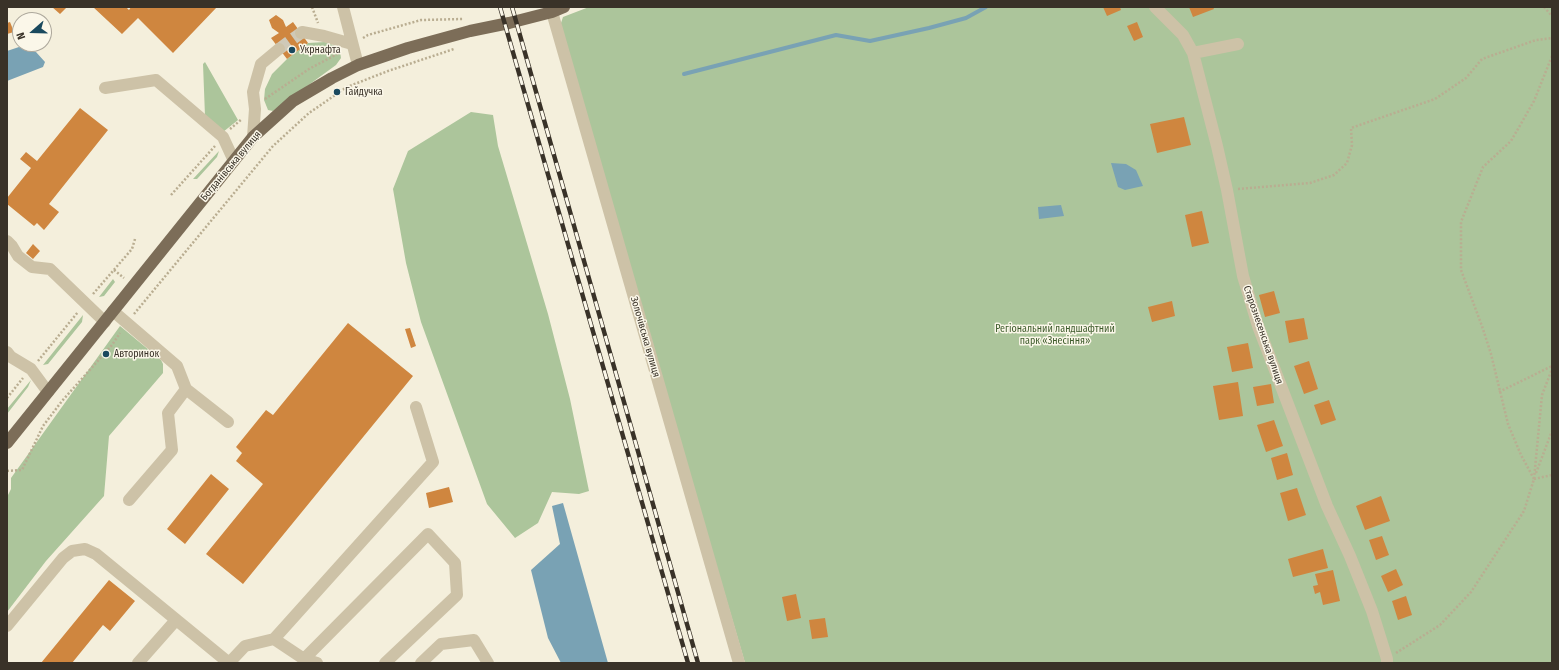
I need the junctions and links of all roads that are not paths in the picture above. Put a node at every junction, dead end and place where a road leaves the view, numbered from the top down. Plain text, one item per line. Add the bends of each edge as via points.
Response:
1 (343, 7) edge
2 (564, 7) edge
3 (1155, 7) edge
4 (552, 12) junction
5 (301, 33) tunnel mouth
6 (352, 44) junction
7 (1238, 44) dead end
8 (279, 49) tunnel mouth
9 (1193, 53) junction
10 (358, 65) junction
11 (106, 88) dead end
12 (253, 137) junction
13 (234, 161) junction
14 (7, 241) edge
15 (113, 311) junction
16 (105, 322) junction
17 (7, 352) edge
18 (186, 389) junction
19 (48, 392) junction
20 (416, 408) dead end
21 (228, 422) dead end
22 (7, 443) edge
23 (129, 500) dead end
24 (176, 620) junction
25 (7, 626) edge
26 (274, 639) junction
27 (304, 659) junction
28 (1387, 661) edge
29 (138, 663) edge
30 (229, 663) edge
31 (317, 663) edge
32 (385, 663) edge
33 (421, 663) edge
34 (488, 663) edge
35 (739, 663) edge

1 - 6 street
2 - 4 main road, Богданівська вулиця
3 - 9 street, Старознесенська вулиця via 1183,35
4 - 10 main road, Богданівська вулиця via 408,48
4 - 35 street, Золочівська вулиця
5 - 6 street
6 - 10 street
7 - 9 street
8 - 12 street via 261,64 253,92
9 - 28 street, Старознесенська вулиця via 1227,190 1243,276 1258,326 1325,499 1372,611
10 - 12 main road, Богданівська вулиця via 293,101
11 - 13 street via 156,80 223,137
12 - 13 main road, Богданівська вулиця
13 - 15 main road, Богданівська вулиця
14 - 16 street via 18,256 32,267 50,269
15 - 16 main road, Богданівська вулиця
15 - 18 street via 177,366
16 - 19 main road, Богданівська вулиця
17 - 19 street via 31,368
18 - 21 street
18 - 23 street via 168,413 172,450
19 - 22 main road, Богданівська вулиця
20 - 26 street via 433,462
24 - 25 street via 96,554 78,549 63,558
24 - 29 street
24 - 30 street
26 - 27 street
26 - 30 street via 245,646
27 - 31 street
27 - 32 street via 428,534 455,563 457,595
33 - 34 street via 441,644 474,640

